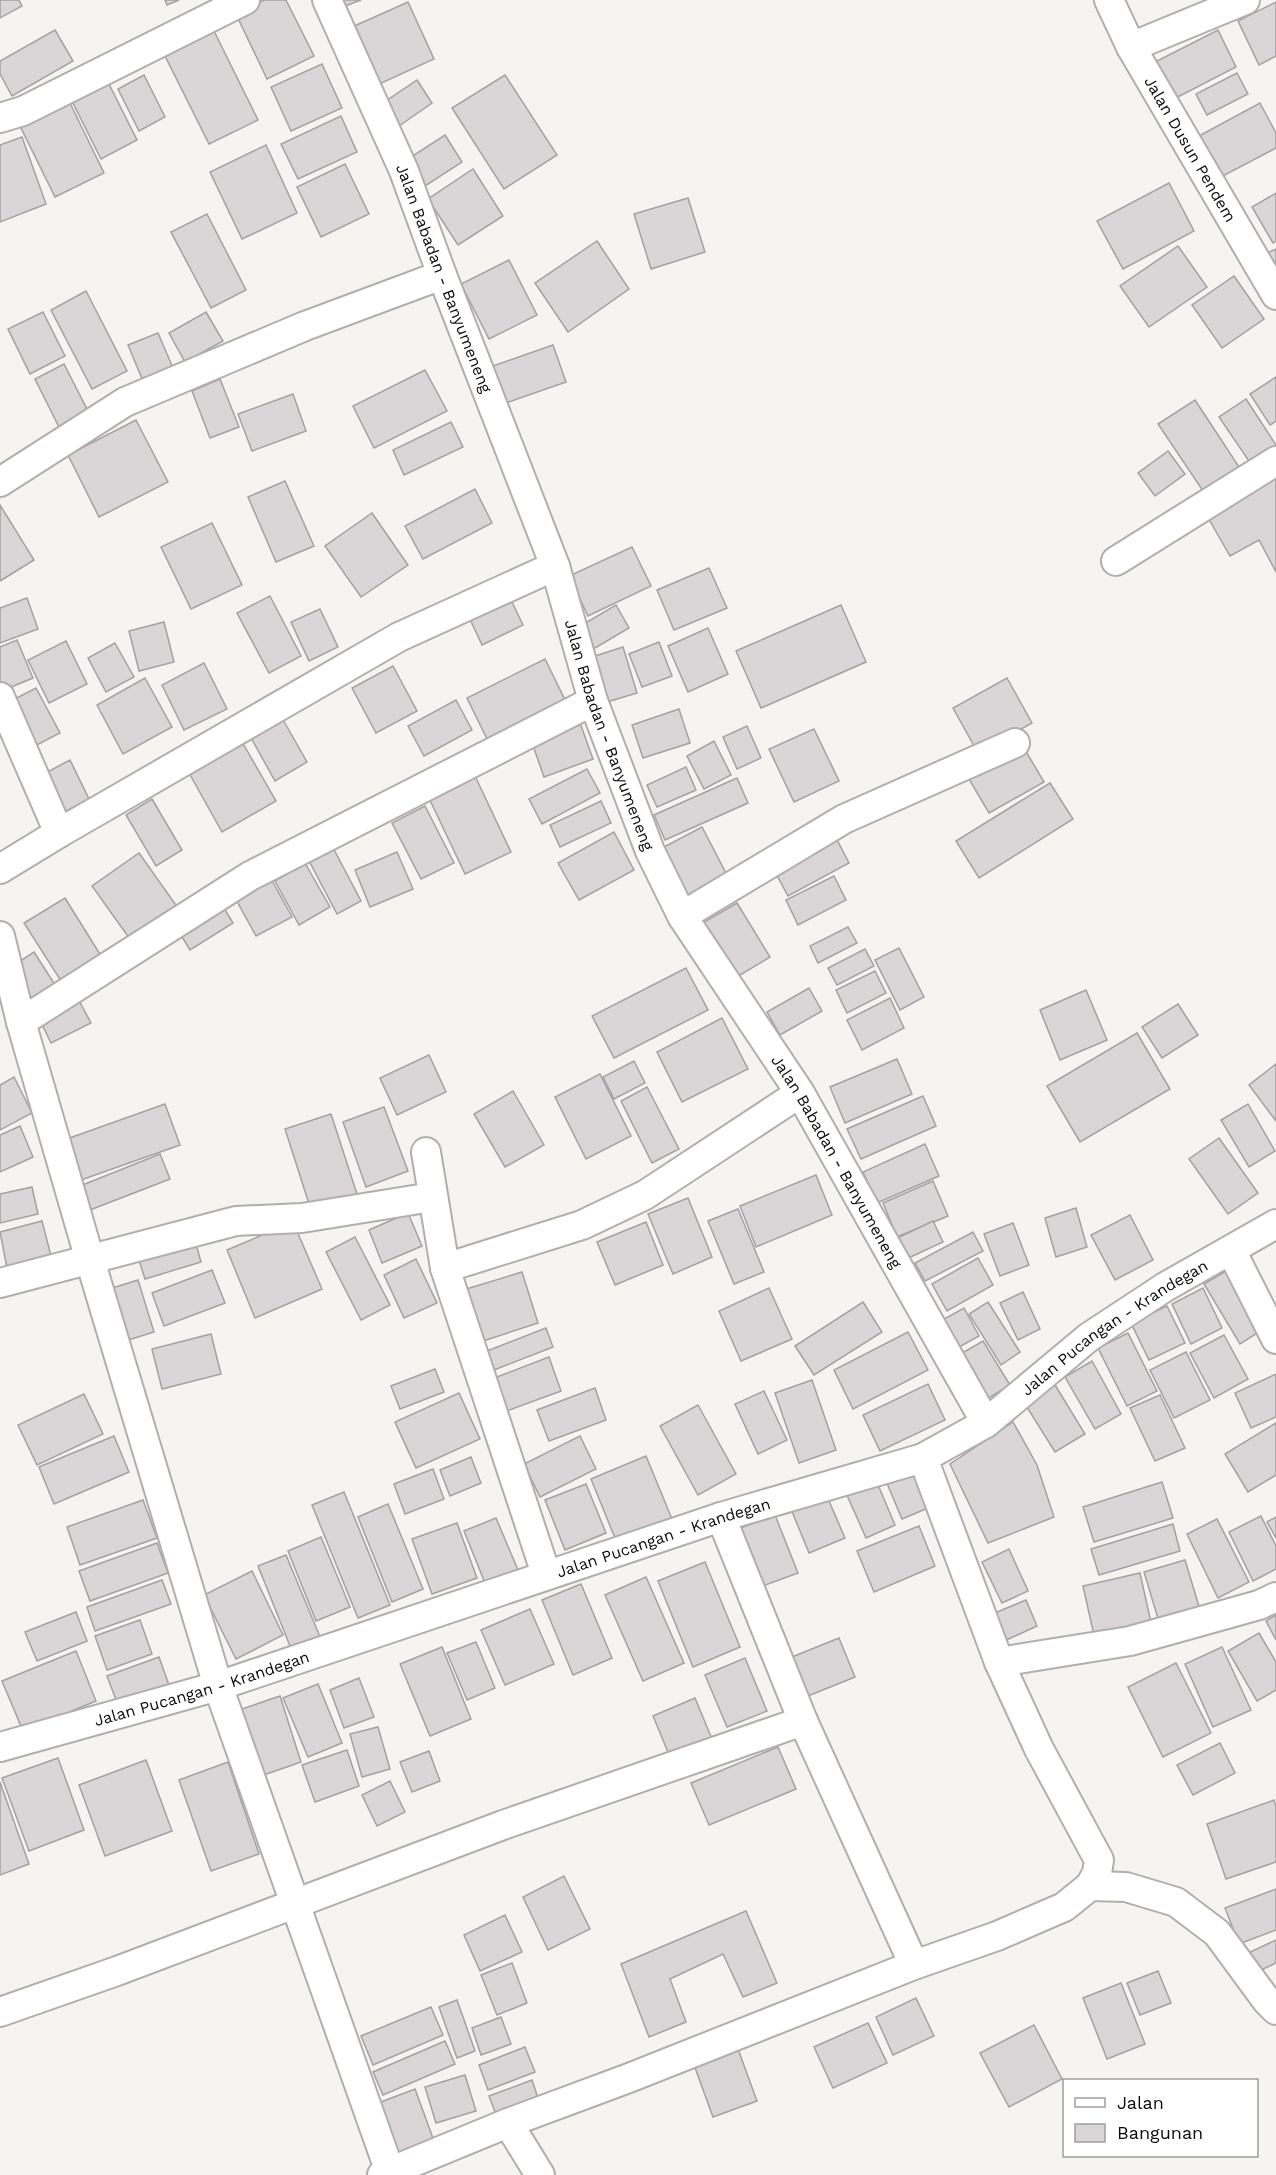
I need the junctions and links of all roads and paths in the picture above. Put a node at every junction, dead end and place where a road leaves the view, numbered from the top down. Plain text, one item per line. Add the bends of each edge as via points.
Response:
1 (245, 0) edge
2 (327, 0) edge
3 (1108, 0) edge
4 (1245, 0) edge
5 (1131, 47) junction
6 (0, 118) edge
7 (442, 275) junction
8 (1276, 295) edge
9 (1276, 461) edge
10 (0, 482) edge
11 (1116, 561) dead end
12 (555, 566) junction
13 (0, 697) edge
14 (593, 701) junction
15 (1015, 743) dead end
16 (59, 833) junction
17 (0, 869) edge
18 (682, 916) junction
19 (0, 936) edge
20 (21, 1022) junction
21 (800, 1093) junction
22 (426, 1152) dead end
23 (432, 1197) junction
24 (1276, 1224) edge
25 (1231, 1250) junction
26 (90, 1260) junction
27 (445, 1268) junction
28 (0, 1283) edge
29 (1276, 1339) edge
30 (986, 1423) junction
31 (923, 1458) junction
32 (721, 1517) junction
33 (546, 1574) junction
34 (1276, 1597) edge
35 (999, 1662) junction
36 (218, 1686) junction
37 (803, 1721) junction
38 (0, 1747) edge
39 (1090, 1886) junction
40 (296, 1903) junction
41 (914, 1965) junction
42 (1276, 2010) edge
43 (0, 2012) edge
44 (508, 2123) junction
45 (386, 2173) edge
46 (540, 2175) edge

1 - 6 street via 22,111
2 - 7 street, Jalan Babadan - Banyumeneng via 404,171
3 - 5 street, Jalan Dusun Pendem
4 - 5 street
5 - 8 street, Jalan Dusun Pendem
7 - 10 street via 305,326 125,402
7 - 12 street, Jalan Babadan - Banyumeneng
9 - 11 street
12 - 14 street, Jalan Babadan - Banyumeneng
12 - 16 street via 399,637
13 - 16 street
14 - 18 street, Jalan Babadan - Banyumeneng via 650,851
14 - 20 street via 250,876
15 - 18 street via 844,819
16 - 17 street
18 - 21 street, Jalan Babadan - Banyumeneng
19 - 20 street
20 - 26 street
21 - 27 street via 645,1195 582,1226
21 - 30 street, Jalan Babadan - Banyumeneng
22 - 23 street
23 - 26 street via 302,1218 236,1221
23 - 27 street
24 - 25 street, Jalan Pucangan - Krandegan
25 - 29 street
25 - 30 street, Jalan Pucangan - Krandegan via 1089,1337
26 - 28 street
26 - 36 street
27 - 33 street
30 - 31 street, Jalan Pucangan - Krandegan
31 - 32 street, Jalan Pucangan - Krandegan
31 - 35 street
32 - 33 street, Jalan Pucangan - Krandegan
32 - 37 street
33 - 36 street, Jalan Pucangan - Krandegan
34 - 35 street via 1130,1641
35 - 39 street via 1039,1749 1098,1860
36 - 38 street, Jalan Pucangan - Krandegan
36 - 40 street
37 - 40 street via 503,1825
37 - 41 street
39 - 41 street via 1064,1907
39 - 42 street via 1126,1887 1176,1902 1217,1933
40 - 43 street
40 - 45 street
41 - 44 street
44 - 45 street
44 - 46 street

